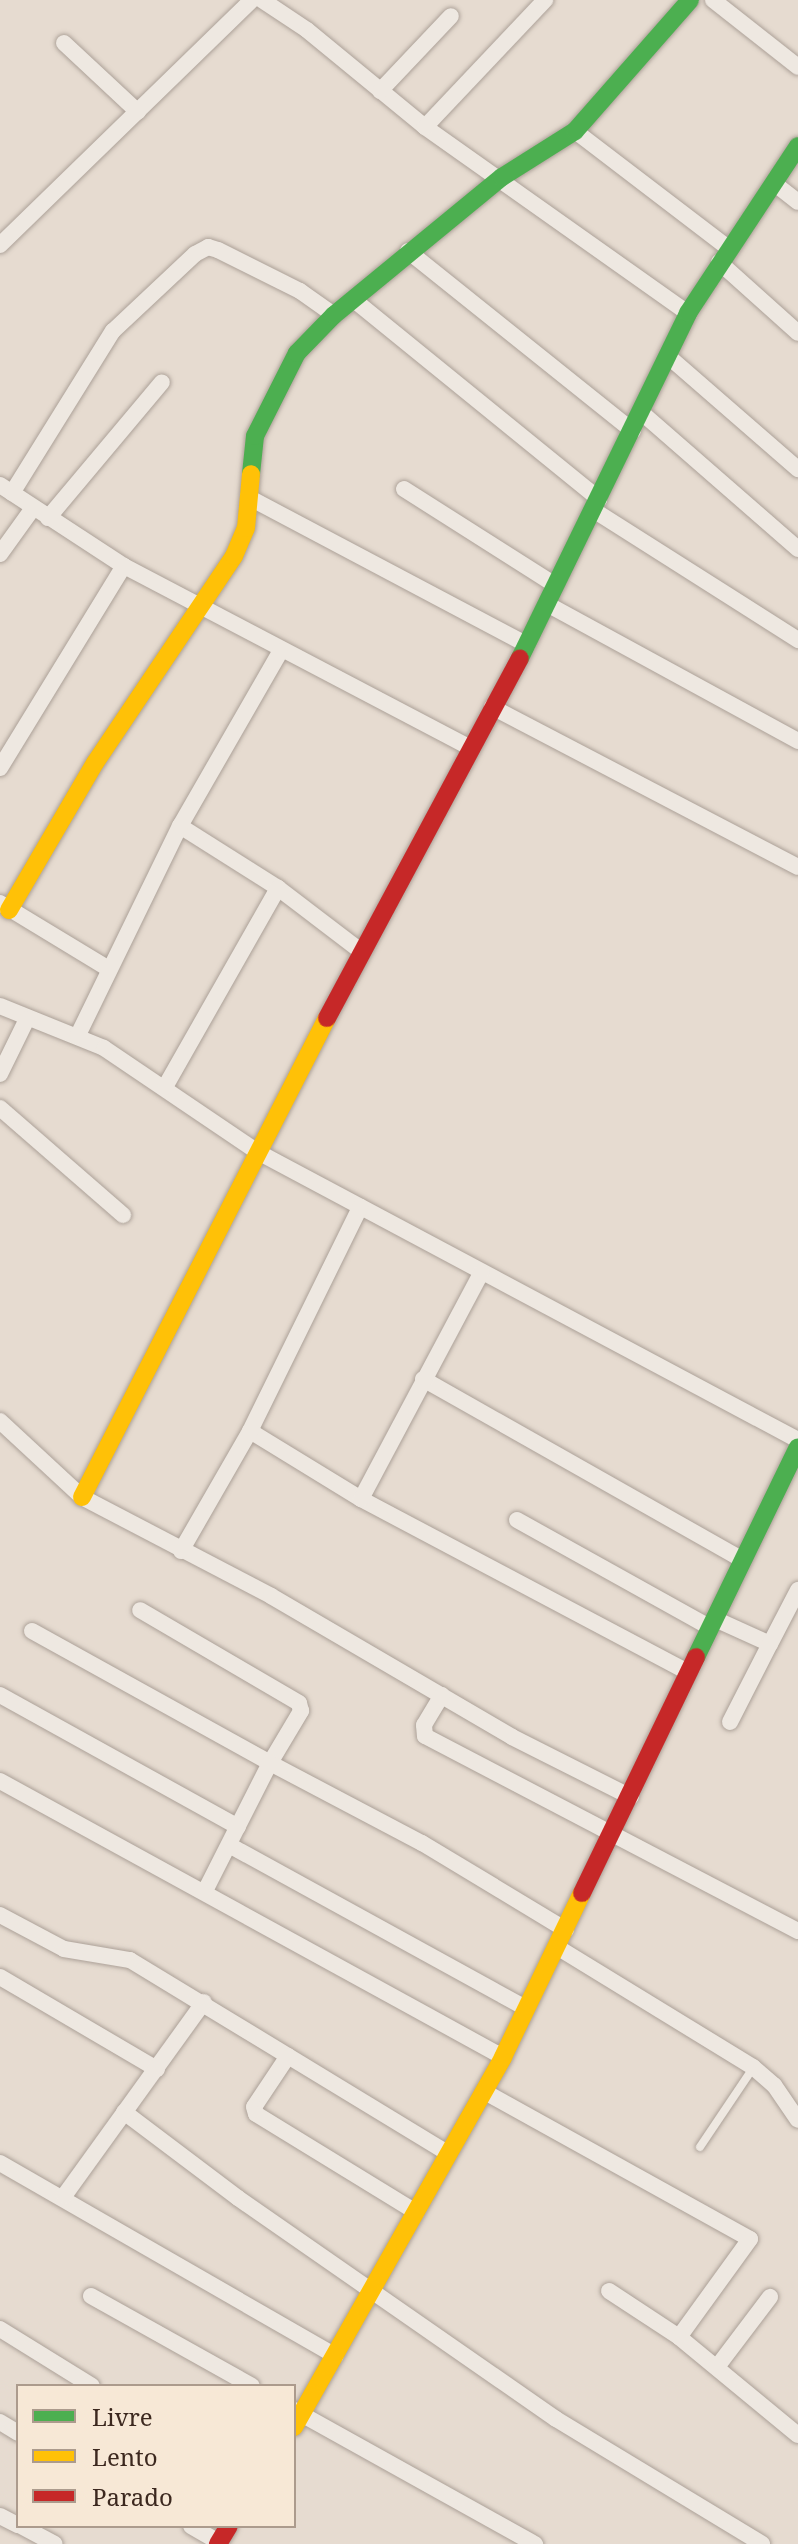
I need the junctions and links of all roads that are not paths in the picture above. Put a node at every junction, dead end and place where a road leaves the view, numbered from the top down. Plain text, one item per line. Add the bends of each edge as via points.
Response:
1 (252, 0) edge
2 (262, 0) edge
3 (545, 0) edge
4 (690, 0) edge
5 (713, 0) edge
6 (451, 16) dead end
7 (64, 43) dead end
8 (798, 67) edge
9 (380, 91) junction
10 (138, 112) junction
11 (425, 127) junction
12 (575, 131) junction
13 (798, 146) edge
14 (502, 177) junction
15 (775, 184) junction
16 (798, 202) edge
17 (0, 245) edge
18 (408, 251) junction
19 (724, 255) junction
20 (354, 300) junction
21 (688, 313) junction
22 (334, 315) junction
23 (798, 333) edge
24 (669, 357) junction
25 (162, 382) dead end
26 (642, 413) junction
27 (633, 431) junction
28 (798, 469) edge
29 (6, 489) edge
30 (404, 489) dead end
31 (248, 497) junction
32 (597, 505) junction
33 (40, 513) junction
34 (798, 549) edge
35 (0, 554) edge
36 (124, 566) junction
37 (555, 585) junction
38 (547, 604) junction
39 (198, 606) junction
40 (798, 640) edge
41 (527, 645) junction
42 (280, 652) junction
43 (492, 707) junction
44 (798, 741) edge
45 (469, 747) junction
46 (0, 768) edge
47 (180, 826) junction
48 (798, 867) edge
49 (278, 888) junction
50 (4, 906) edge
51 (362, 952) junction
52 (109, 969) junction
53 (0, 1006) edge
54 (27, 1019) junction
55 (78, 1035) junction
56 (0, 1074) edge
57 (165, 1087) junction
58 (0, 1108) edge
59 (256, 1151) junction
60 (360, 1207) junction
61 (123, 1215) dead end
62 (481, 1273) junction
63 (423, 1379) junction
64 (0, 1421) edge
65 (250, 1431) junction
66 (798, 1440) edge
67 (798, 1447) edge
68 (82, 1497) junction
69 (361, 1499) junction
70 (517, 1520) dead end
71 (181, 1551) junction
72 (743, 1560) junction
73 (798, 1590) edge
74 (140, 1610) dead end
75 (713, 1623) junction
76 (32, 1631) dead end
77 (770, 1644) junction
78 (689, 1673) junction
79 (0, 1695) edge
80 (442, 1695) junction
81 (730, 1722) dead end
82 (270, 1763) junction
83 (0, 1781) edge
84 (631, 1797) junction
85 (238, 1827) junction
86 (616, 1832) junction
87 (229, 1845) junction
88 (205, 1891) junction
89 (0, 1915) edge
90 (798, 1931) edge
91 (561, 1939) junction
92 (0, 1977) edge
93 (204, 2002) junction
94 (526, 2008) junction
95 (288, 2056) junction
96 (503, 2057) junction
97 (753, 2067) junction
98 (157, 2069) junction
99 (485, 2092) junction
100 (124, 2112) junction
101 (798, 2120) edge
102 (700, 2147) dead end
103 (449, 2154) junction
104 (0, 2163) edge
105 (64, 2196) junction
106 (416, 2212) junction
107 (371, 2290) junction
108 (609, 2291) dead end
109 (91, 2296) dead end
110 (770, 2297) dead end
111 (0, 2329) edge
112 (679, 2337) junction
113 (335, 2356) junction
114 (717, 2367) junction
115 (89, 2384) edge
116 (248, 2384) edge
117 (297, 2417) edge
118 (798, 2435) edge
119 (25, 2528) edge
120 (197, 2528) edge
121 (222, 2537) edge
122 (55, 2544) edge
123 (535, 2544) edge
124 (762, 2544) edge

1 - 10 street
2 - 9 street
3 - 11 street
4 - 12 street
5 - 8 street
6 - 9 street
7 - 10 street
9 - 11 street
10 - 17 street
11 - 14 street
12 - 14 street
12 - 19 street
13 - 15 street
14 - 18 street
14 - 21 street
15 - 16 street
15 - 19 street
18 - 20 street
18 - 27 street
19 - 21 street
19 - 23 street
20 - 22 street
20 - 32 street
21 - 24 street
22 - 29 street via 300,291 208,247 113,331
22 - 31 street via 297,353 270,397 255,436
24 - 26 street
24 - 28 street
25 - 33 street
26 - 27 street
26 - 34 street
27 - 32 street
29 - 33 street
30 - 37 street
31 - 39 street via 246,528 234,556
31 - 41 street
32 - 37 street
32 - 40 street
33 - 35 street
33 - 36 street
36 - 39 street
36 - 46 street
37 - 38 street
38 - 41 street
38 - 44 street
39 - 42 street
39 - 50 street
41 - 43 street
42 - 45 street
42 - 47 street
43 - 45 street
43 - 48 street
45 - 51 street
47 - 49 street
47 - 52 street
49 - 51 street
49 - 57 street
50 - 52 street
51 - 59 street
52 - 55 street
53 - 54 street
54 - 55 street
54 - 56 street
55 - 57 street
57 - 59 street
58 - 61 street
59 - 60 street
59 - 68 street
60 - 62 street
60 - 65 street
62 - 63 street
62 - 66 street
63 - 69 street
63 - 72 street
64 - 68 street
65 - 69 street
65 - 71 street
67 - 72 street
68 - 71 street
69 - 78 street
70 - 75 street
71 - 80 street
72 - 75 street
73 - 77 street
74 - 82 street via 299,1703 301,1711
75 - 77 street
75 - 78 street
76 - 82 street
77 - 81 street
78 - 84 street
79 - 85 street
80 - 84 street
80 - 86 street via 424,1725 425,1736
82 - 85 street
82 - 91 street via 422,1843
83 - 88 street
84 - 86 street
85 - 87 street
86 - 90 street
86 - 91 street
87 - 88 street
87 - 94 street
88 - 96 street
89 - 93 street via 64,1949 130,1960
91 - 94 street
91 - 97 street
92 - 98 street
93 - 95 street
93 - 98 street
94 - 96 street
95 - 103 street
95 - 106 street via 254,2107 256,2114
96 - 99 street
97 - 101 street via 774,2085
97 - 102 lane
98 - 100 street
99 - 103 street
99 - 112 street via 750,2239
100 - 105 street
100 - 107 street
103 - 106 street
104 - 105 street
105 - 113 street
106 - 107 street
107 - 113 street
107 - 124 street via 556,2419
108 - 112 street
109 - 116 street
110 - 114 street
111 - 115 street
112 - 114 street
113 - 117 street
114 - 118 street
117 - 123 street
119 - 122 street
120 - 121 street

